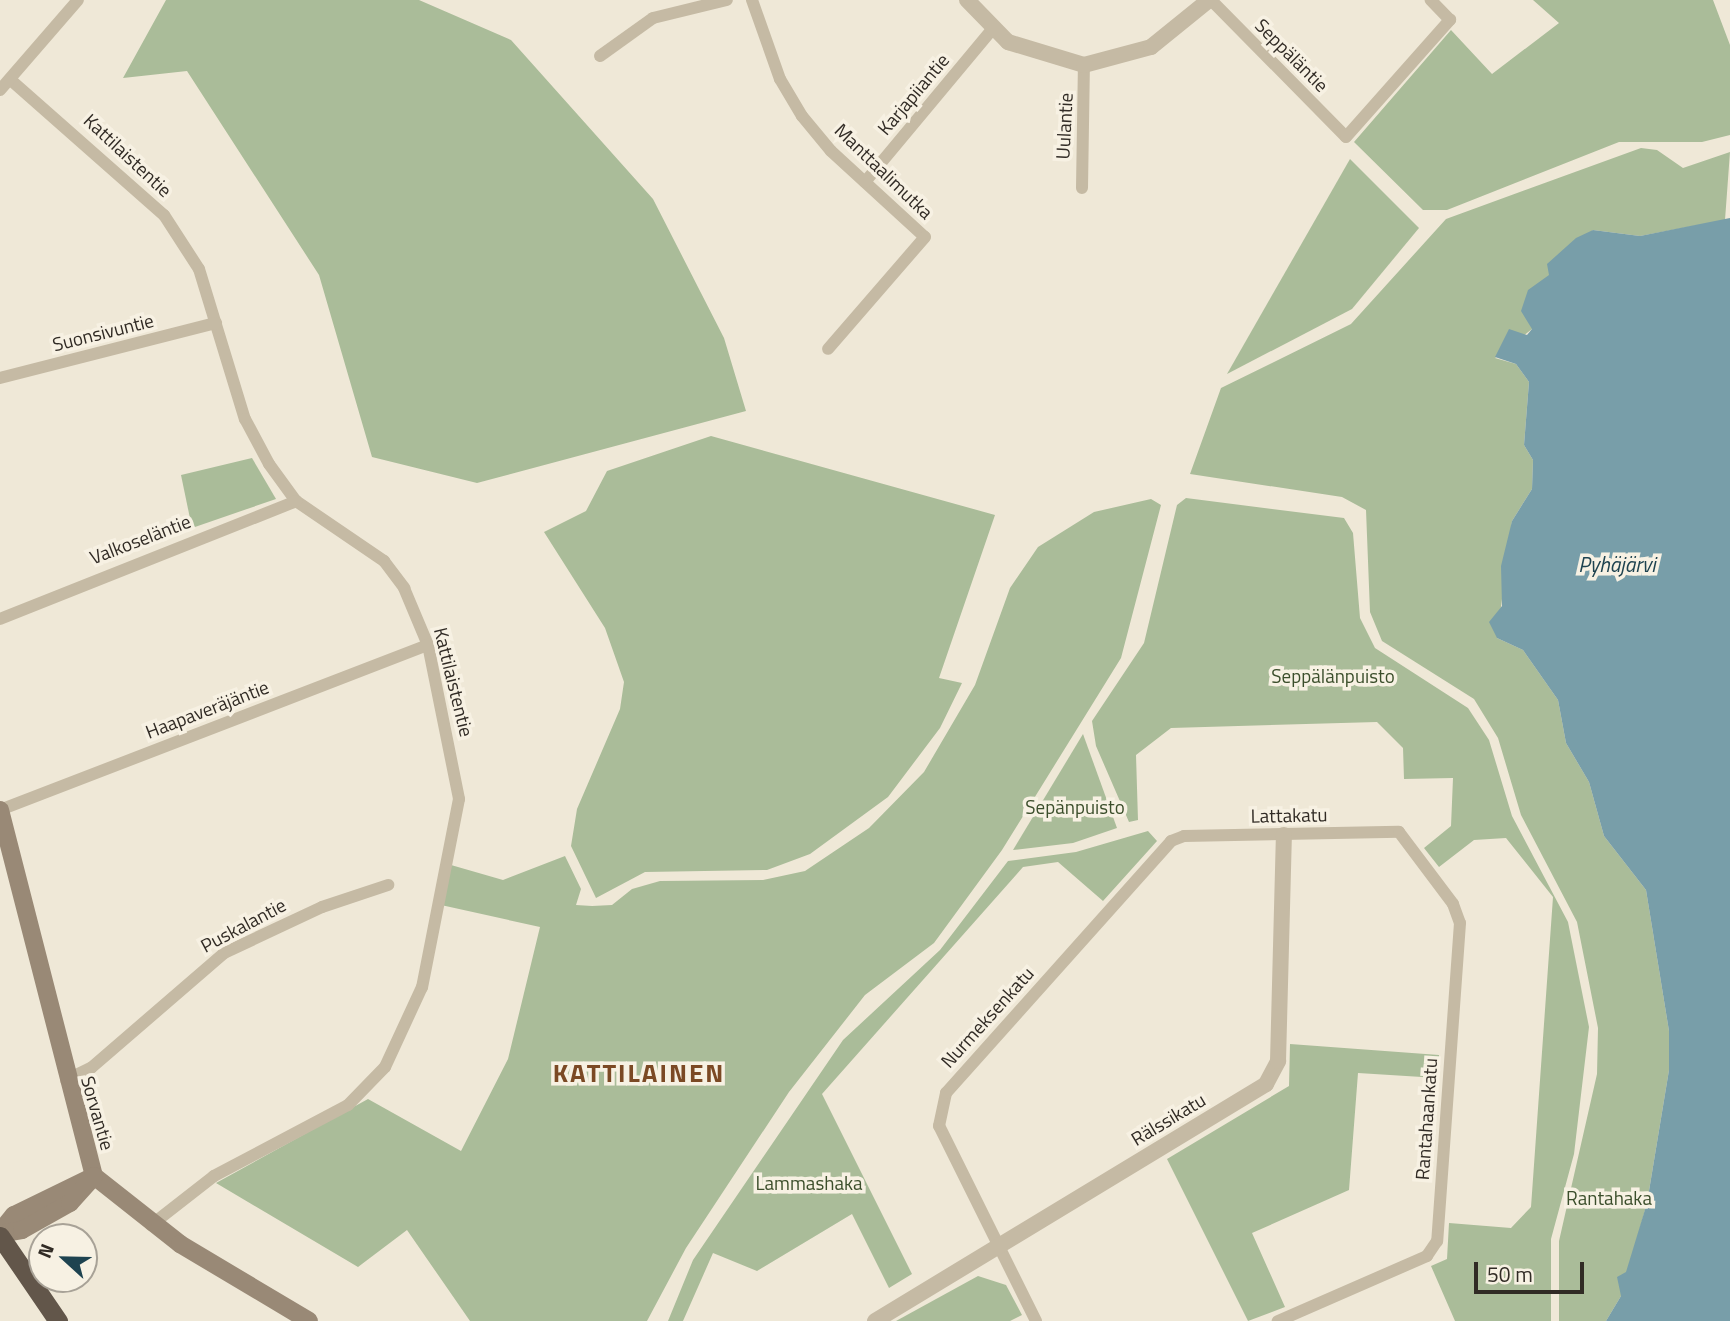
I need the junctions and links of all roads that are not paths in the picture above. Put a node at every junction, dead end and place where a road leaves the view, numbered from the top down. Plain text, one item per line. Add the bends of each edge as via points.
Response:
1 (78, 0) edge
2 (727, 0) edge
3 (752, 0) edge
4 (967, 0) edge
5 (1210, 0) edge
6 (1431, 0) edge
7 (991, 31) junction
8 (600, 56) dead end
9 (1084, 65) junction
10 (13, 82) junction
11 (0, 90) edge
12 (865, 182) junction
13 (1082, 188) dead end
14 (216, 323) junction
15 (828, 349) dead end
16 (0, 378) edge
17 (296, 501) junction
18 (0, 619) edge
19 (428, 645) junction
20 (0, 810) edge
21 (1284, 835) junction
22 (1408, 836) joint
23 (1171, 841) joint
24 (388, 885) dead end
25 (66, 1080) junction
26 (94, 1176) junction
27 (151, 1225) junction
28 (0, 1234) edge
29 (998, 1247) junction
30 (58, 1321) edge
31 (309, 1321) edge
32 (875, 1321) edge
33 (1036, 1321) edge
34 (1278, 1321) edge

1 - 10 street
2 - 8 street via 653,18
3 - 12 street, Manttaalimutka via 780,79 802,116
4 - 7 street
5 - 6 street, Seppäläntie via 1346,137 1450,20
5 - 9 street via 1151,47
7 - 9 street via 1026,50
7 - 12 street, Karjapiiantie
9 - 13 street, Uulantie
10 - 11 street
10 - 14 street, Kattilaistentie via 164,215 199,269
12 - 15 street, Manttaalimutka via 925,237
14 - 16 street, Suonsivuntie
14 - 17 street, Kattilaistentie via 245,419
17 - 18 street, Valkoseläntie
17 - 19 street, Kattilaistentie via 384,561
19 - 20 street, Haapaveräjäntie
19 - 27 street, Kattilaistentie via 459,799 422,987 399,1045 348,1105 214,1176
20 - 25 main road, Sorvantie
21 - 22 street, Lattakatu
21 - 23 street, Lattakatu
21 - 29 street, Rälssikatu via 1272,1077
22 - 34 street, Rantahaankatu via 1460,923 1437,1241 1427,1256
23 - 29 street, Nurmeksenkatu via 939,1103 939,1126
24 - 25 street, Puskalantie via 322,906 224,953 91,1068
25 - 26 main road, Sorvantie
26 - 27 main road, Sorvantie
26 - 28 main road via 14,1214
27 - 31 main road, Sorvantie
28 - 30 highway
29 - 32 street, Rälssikatu
29 - 33 street

